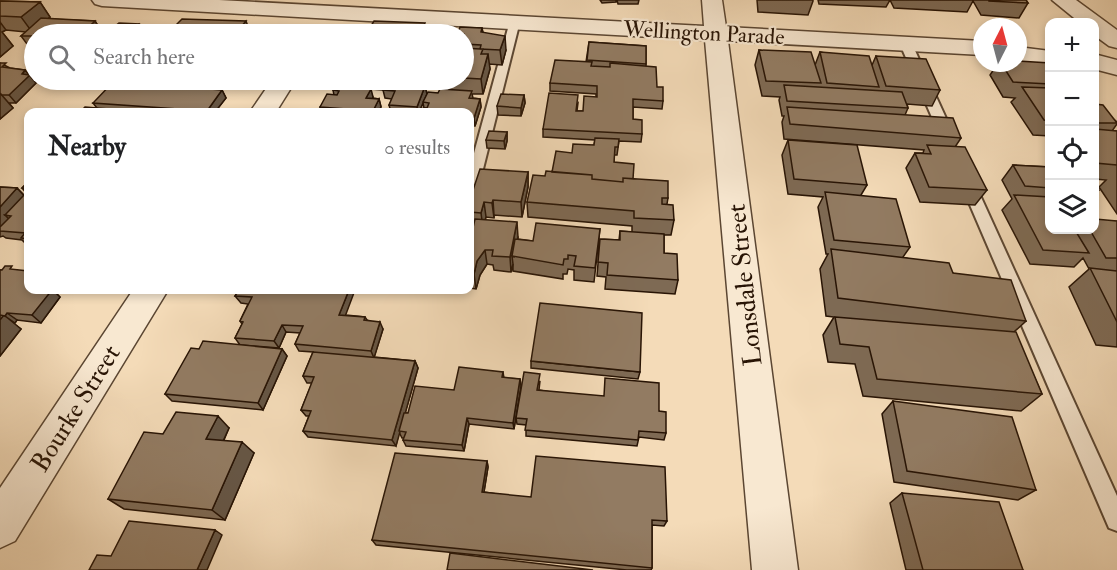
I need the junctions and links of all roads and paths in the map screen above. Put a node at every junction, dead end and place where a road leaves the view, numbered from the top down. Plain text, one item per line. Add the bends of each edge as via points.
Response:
1 (102, 0) edge
2 (712, 0) edge
3 (1061, 0) edge
4 (332, 6) edge
5 (1066, 18) edge
6 (1086, 18) edge
7 (515, 21) junction
8 (320, 24) edge
9 (1099, 28) edge
10 (716, 33) junction
11 (1099, 39) edge
12 (1117, 42) edge
13 (906, 44) junction
14 (1045, 45) edge
15 (1027, 46) edge
16 (973, 48) edge
17 (1027, 55) edge
18 (1045, 57) edge
19 (277, 90) edge
20 (266, 108) edge
21 (474, 177) edge
22 (148, 294) edge
23 (1117, 520) edge
24 (0, 526) edge
25 (775, 570) edge

1 - 4 street, Wellington Parade
2 - 10 street, Lonsdale Street
3 - 5 street
3 - 6 street
4 - 7 street, Wellington Parade
4 - 8 street
7 - 10 street, Wellington Parade
7 - 21 lane
9 - 12 street
10 - 13 street, Wellington Parade
10 - 25 street, Lonsdale Street
11 - 12 street
13 - 16 street, Wellington Parade
13 - 23 lane
14 - 15 street
17 - 18 street
19 - 20 street
22 - 24 street, Bourke Street

